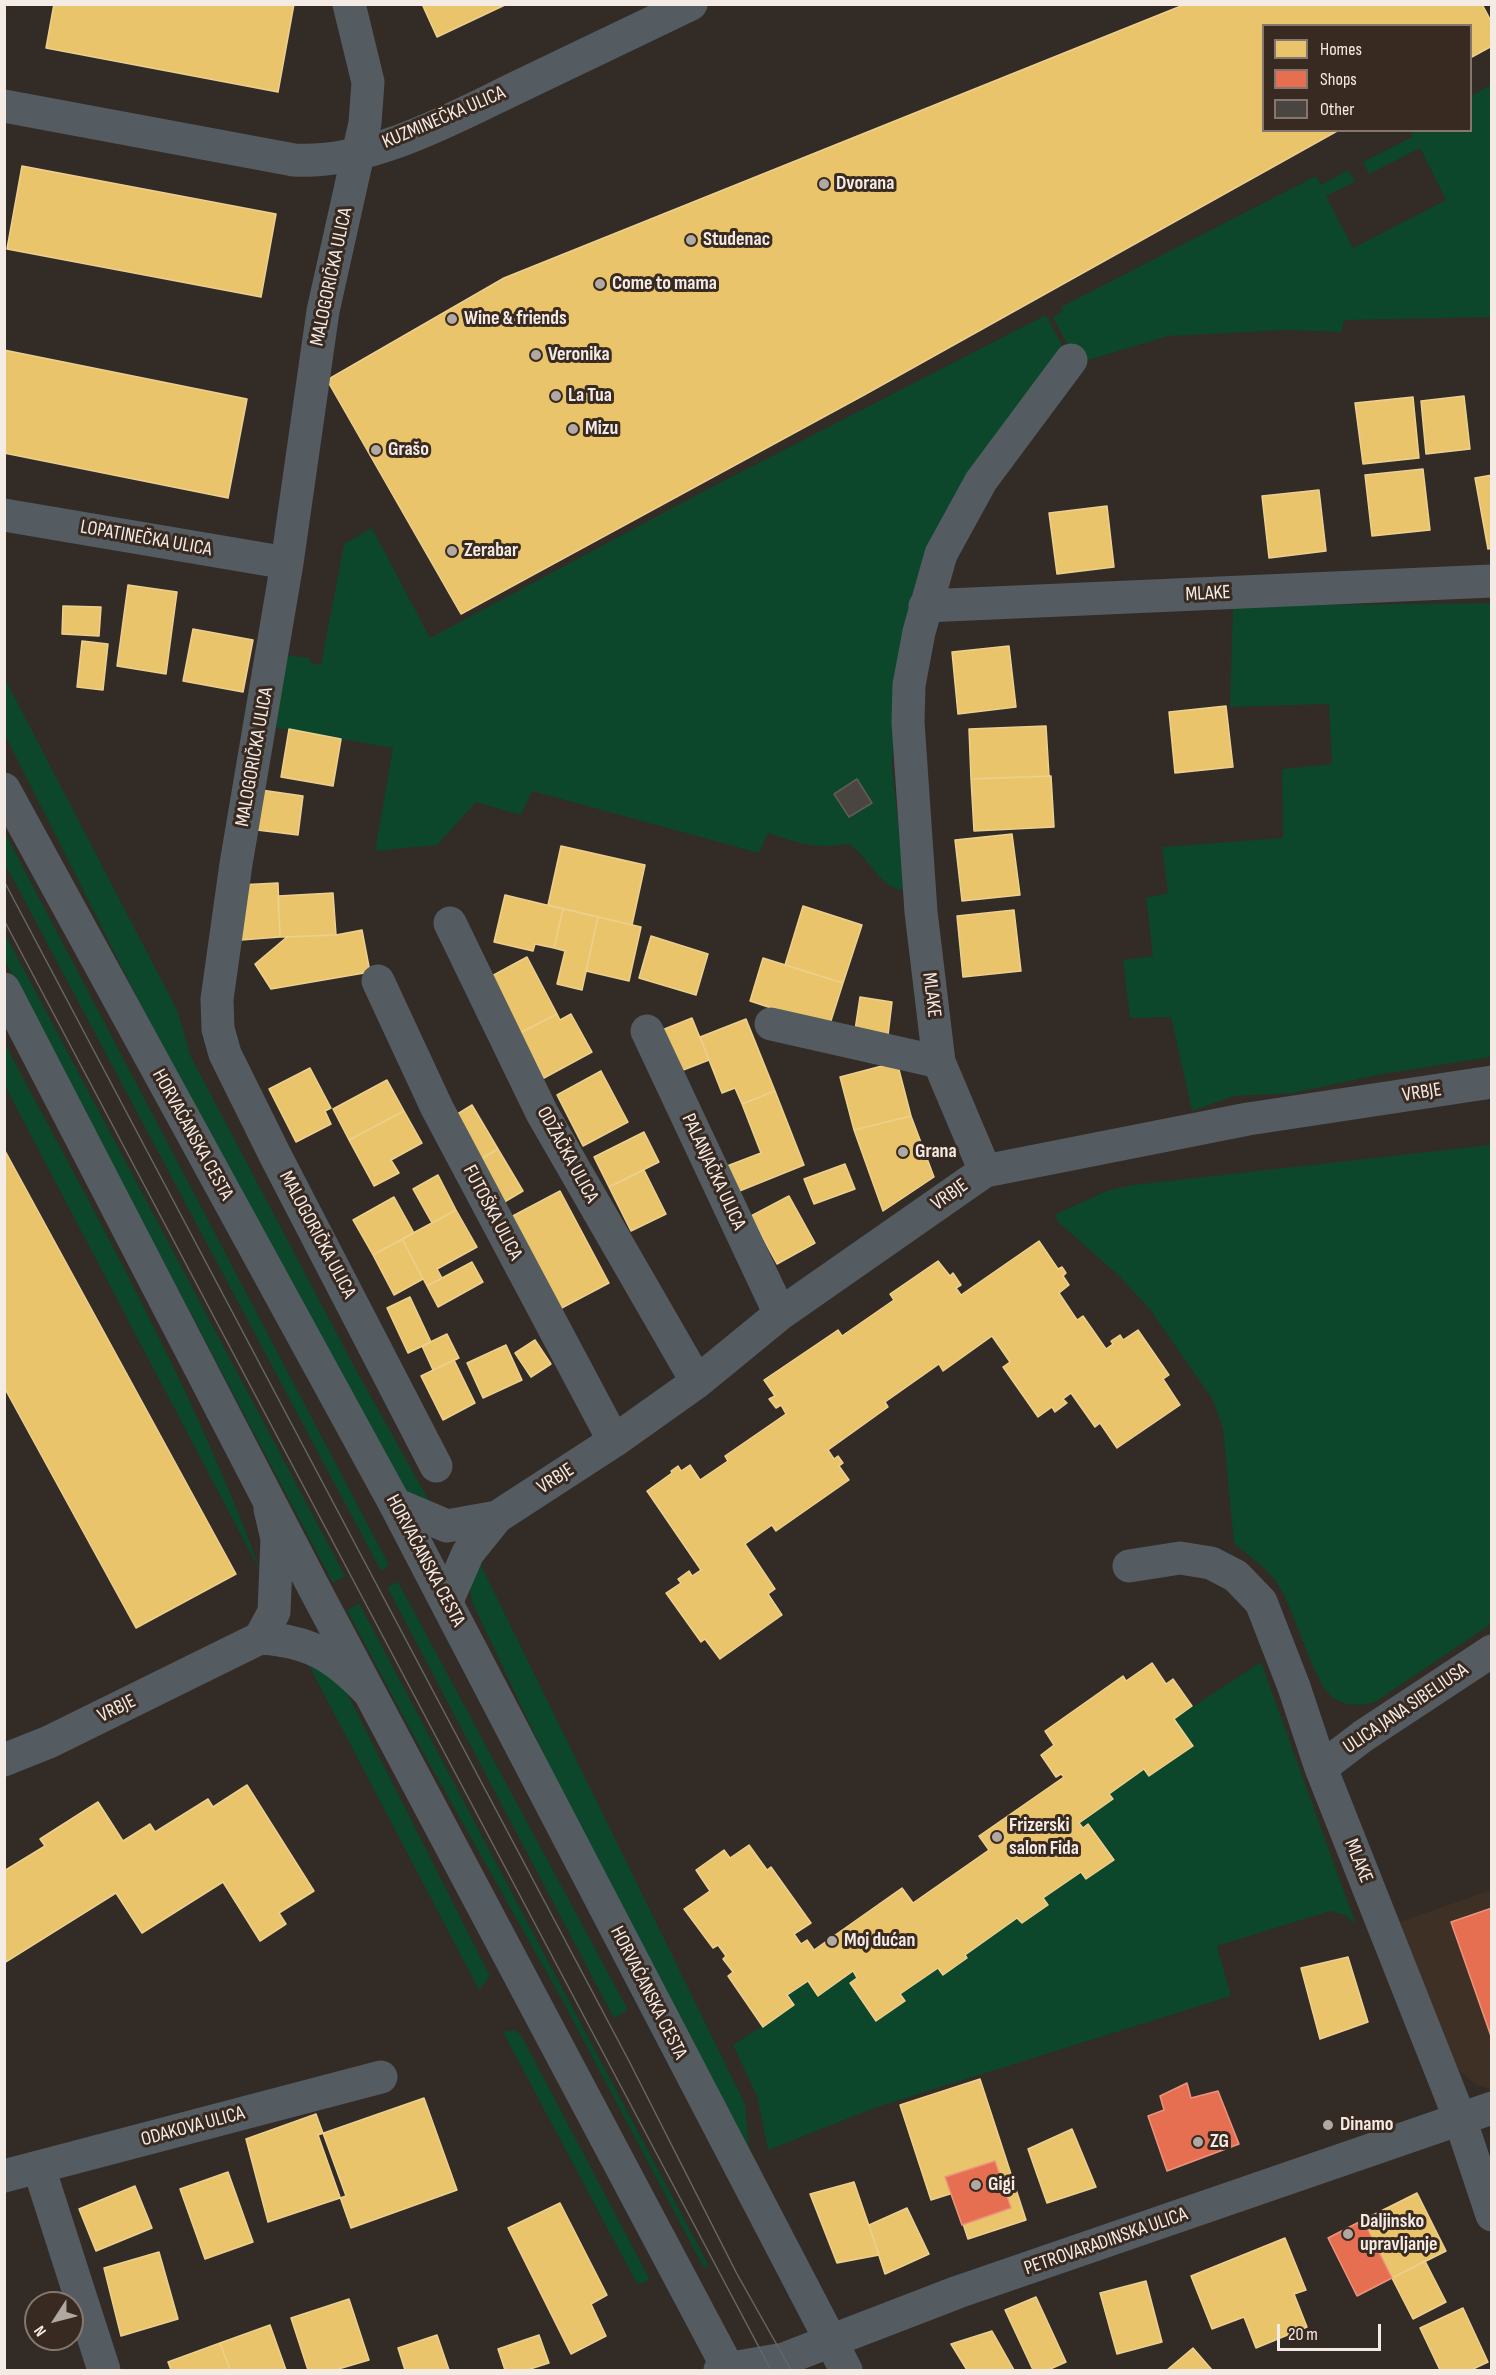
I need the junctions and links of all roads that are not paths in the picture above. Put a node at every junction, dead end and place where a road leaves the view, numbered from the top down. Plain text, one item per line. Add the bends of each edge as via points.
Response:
1 (349, 4) edge
2 (692, 4) edge
3 (4, 106) edge
4 (358, 153) junction
5 (1071, 360) dead end
6 (4, 515) edge
7 (288, 562) junction
8 (1491, 581) edge
9 (925, 606) junction
10 (4, 789) edge
11 (450, 922) dead end
12 (378, 981) dead end
13 (4, 989) edge
14 (771, 1024) dead end
15 (647, 1031) dead end
16 (939, 1062) junction
17 (1491, 1082) edge
18 (985, 1171) junction
19 (780, 1314) junction
20 (697, 1382) junction
21 (614, 1441) junction
22 (436, 1467) dead end
23 (267, 1498) junction
24 (395, 1503) junction
25 (497, 1517) junction
26 (1129, 1566) dead end
27 (447, 1601) junction
28 (260, 1638) junction
29 (1491, 1652) edge
30 (370, 1693) junction
31 (4, 1760) edge
32 (1321, 1768) junction
33 (381, 2077) dead end
34 (1491, 2108) edge
35 (1460, 2119) junction
36 (39, 2168) junction
37 (4, 2176) edge
38 (1491, 2215) edge
39 (830, 2342) junction
40 (104, 2370) edge
41 (726, 2370) edge
42 (846, 2370) edge

1 - 4 street, MALOGORIČKA ULICA via 368,82
2 - 4 street, KUZMINEČKA ULICA via 434,128
3 - 4 street, KUZMINEČKA ULICA via 294,160
4 - 7 street, MALOGORIČKA ULICA via 323,310
5 - 9 street, MLAKE via 981,481 941,554
6 - 7 street, LOPATINEČKA ULICA
7 - 22 street, MALOGORIČKA ULICA via 236,864 217,999 218,1029 225,1054 274,1155
8 - 9 street, MLAKE
9 - 16 street, MLAKE via 909,685 908,722 921,912
10 - 24 street, HORVAĆANSKA CESTA
11 - 20 street, ODŽAČKA ULICA via 542,1113
12 - 21 street, FUTOŠKA ULICA via 437,1108
13 - 23 street
14 - 16 street
15 - 19 street, PALANJAČKA ULICA
16 - 18 street, MLAKE
17 - 18 street, VRBJE via 1248,1119
18 - 19 street, VRBJE
19 - 20 street, VRBJE
20 - 21 street, VRBJE
21 - 25 street, VRBJE
23 - 28 street via 278,1562 274,1612
23 - 30 street
24 - 25 street, VRBJE via 447,1526
24 - 27 street, HORVAĆANSKA CESTA
25 - 27 street, VRBJE via 468,1553
26 - 32 street, MLAKE via 1180,1558 1210,1563 1236,1576 1261,1602
27 - 39 street, HORVAĆANSKA CESTA
28 - 30 street via 305,1644 346,1668
28 - 31 street, VRBJE via 49,1742
29 - 32 street, ULICA JANA SIBELIUSA
30 - 41 street
32 - 35 street, MLAKE
33 - 36 street, ODAKOVA ULICA
34 - 35 street, PETROVARADINSKA ULICA
35 - 38 street, MLAKE
35 - 39 street, PETROVARADINSKA ULICA via 958,2292
36 - 37 street, ODAKOVA ULICA
36 - 40 street
39 - 41 street, PETROVARADINSKA ULICA via 767,2363
39 - 42 street, HORVAĆANSKA CESTA

